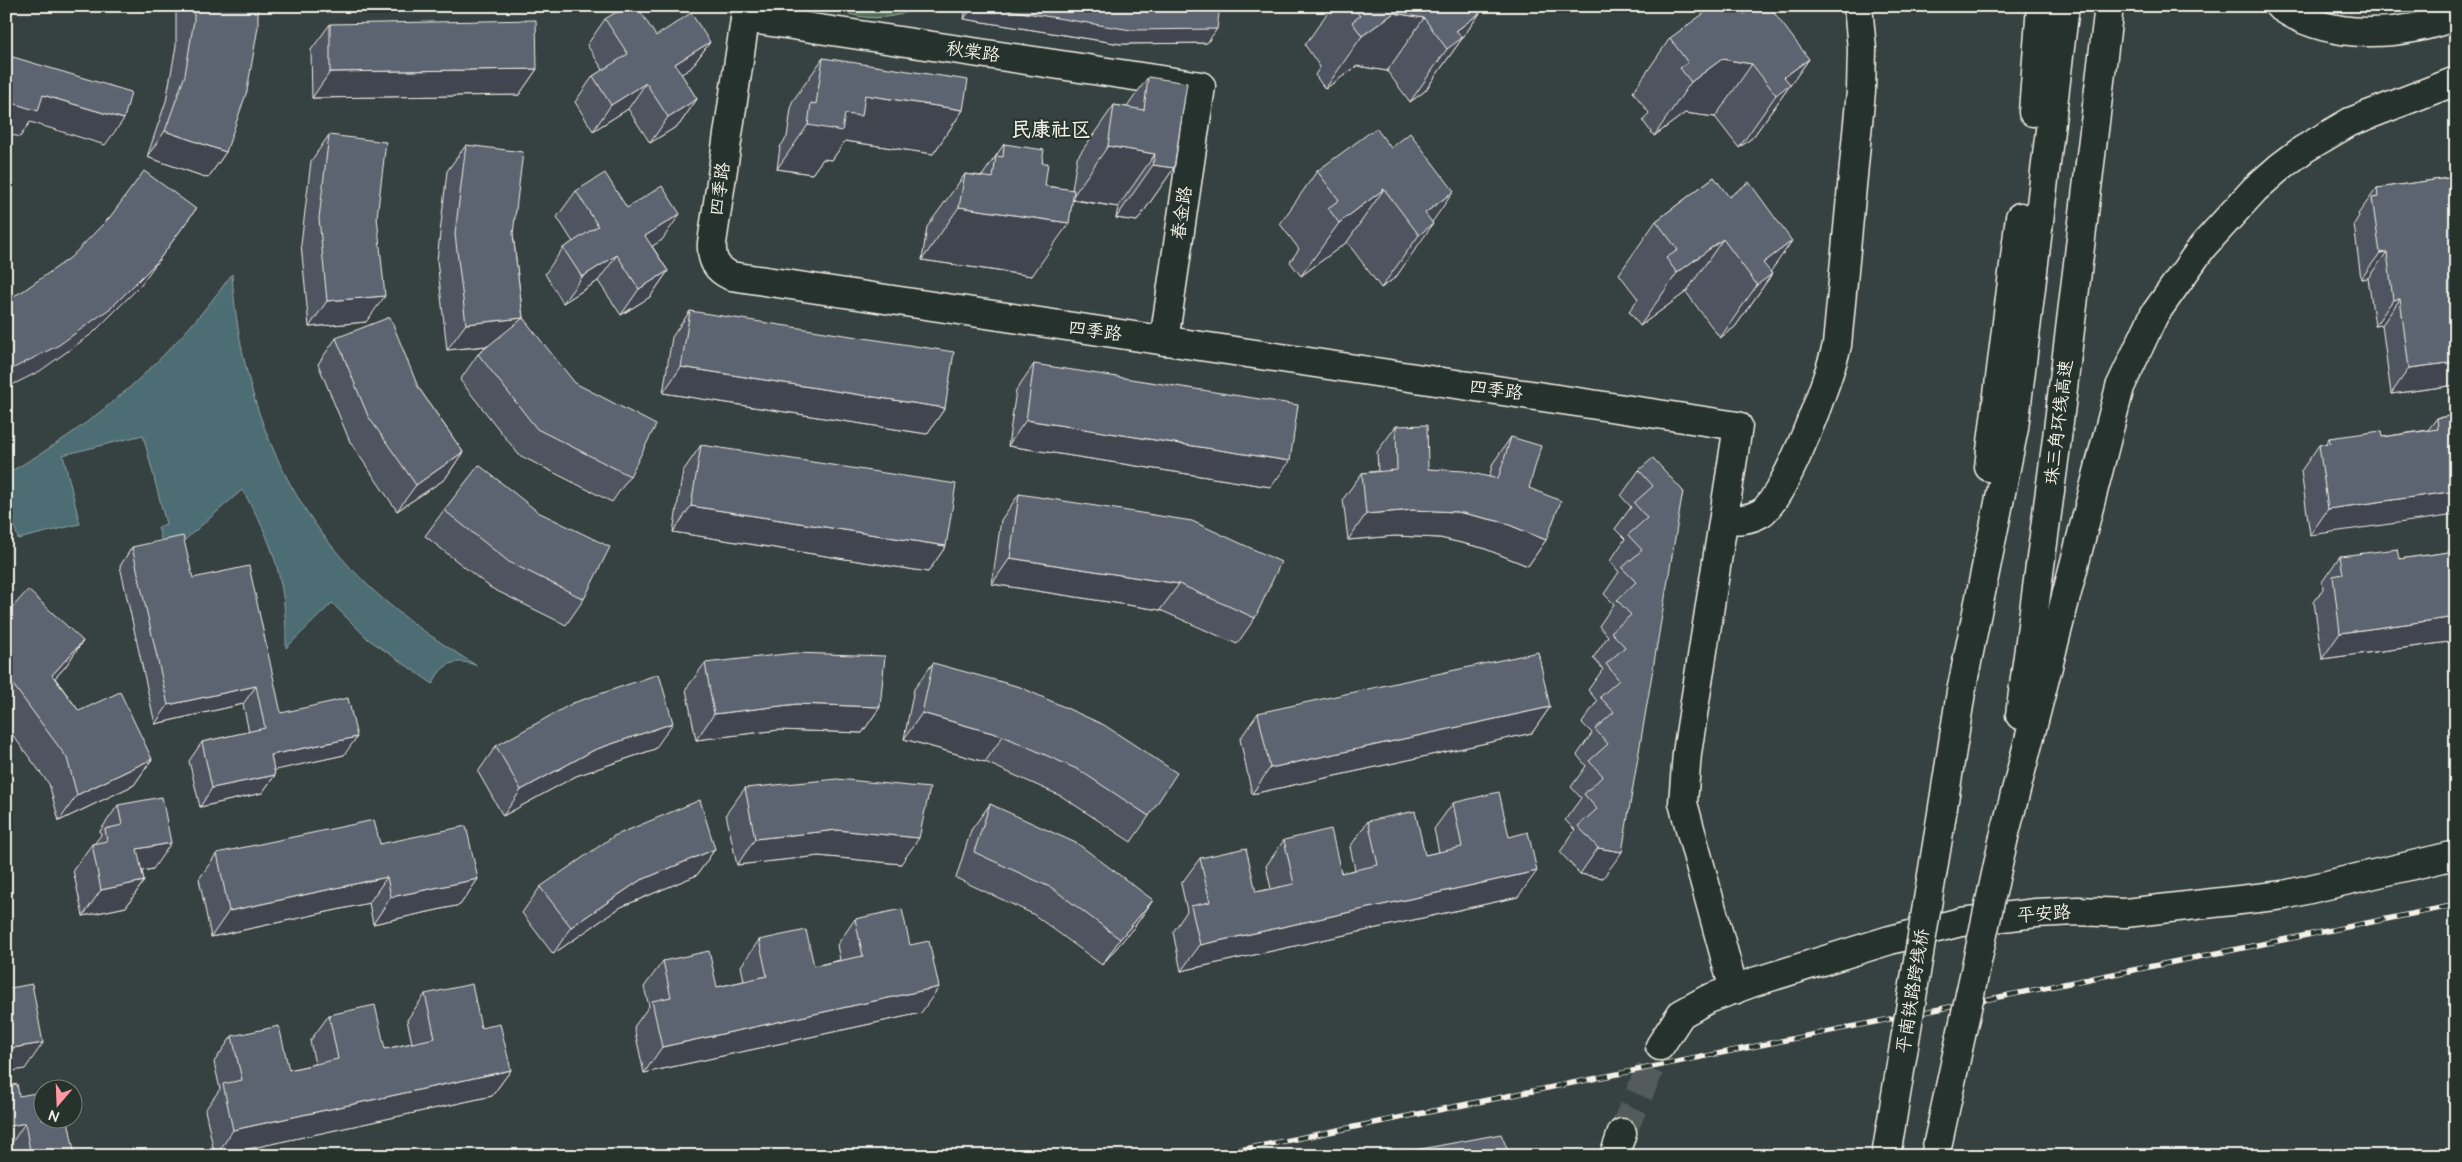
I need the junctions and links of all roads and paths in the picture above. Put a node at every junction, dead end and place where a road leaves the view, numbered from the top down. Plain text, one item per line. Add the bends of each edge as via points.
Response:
1 (1858, 6) edge
2 (2041, 6) edge
3 (2065, 6) edge
4 (2109, 6) edge
5 (2280, 6) edge
6 (746, 12) edge
7 (2456, 16) edge
8 (2456, 81) edge
9 (1201, 86) joint
10 (1164, 341) junction
11 (1724, 519) junction
12 (1961, 692) junction
13 (2004, 838) junction
14 (2456, 855) edge
15 (1734, 990) junction
16 (1660, 1046) tunnel mouth
17 (1886, 1156) edge
18 (1935, 1156) edge

1 - 11 main road via 1861,91 1837,345 1831,372 1802,444 1763,512 1750,518
2 - 12 main road via 2037,78
3 - 12 main road via 2014,428
4 - 13 main road, 珠三角环线高速 via 2056,446
5 - 7 main road via 2292,15 2331,29 2382,32 2433,24
6 - 9 main road, 秋棠路
6 - 10 main road, 四季路 via 712,243 711,254 720,272
8 - 13 main road via 2350,122 2280,167 2203,246 2154,315 2120,387
9 - 10 main road, 春金路
10 - 11 main road, 四季路 via 1738,426
11 - 15 main road via 1687,752 1684,803
12 - 17 main road, 平南铁路跨线桥, bridge
13 - 18 main road, bridge
14 - 15 main road, 平安路 via 2284,895 2125,913 2036,913 1961,922 1890,940
15 - 16 main road, 平安路 via 1708,999 1681,1014

